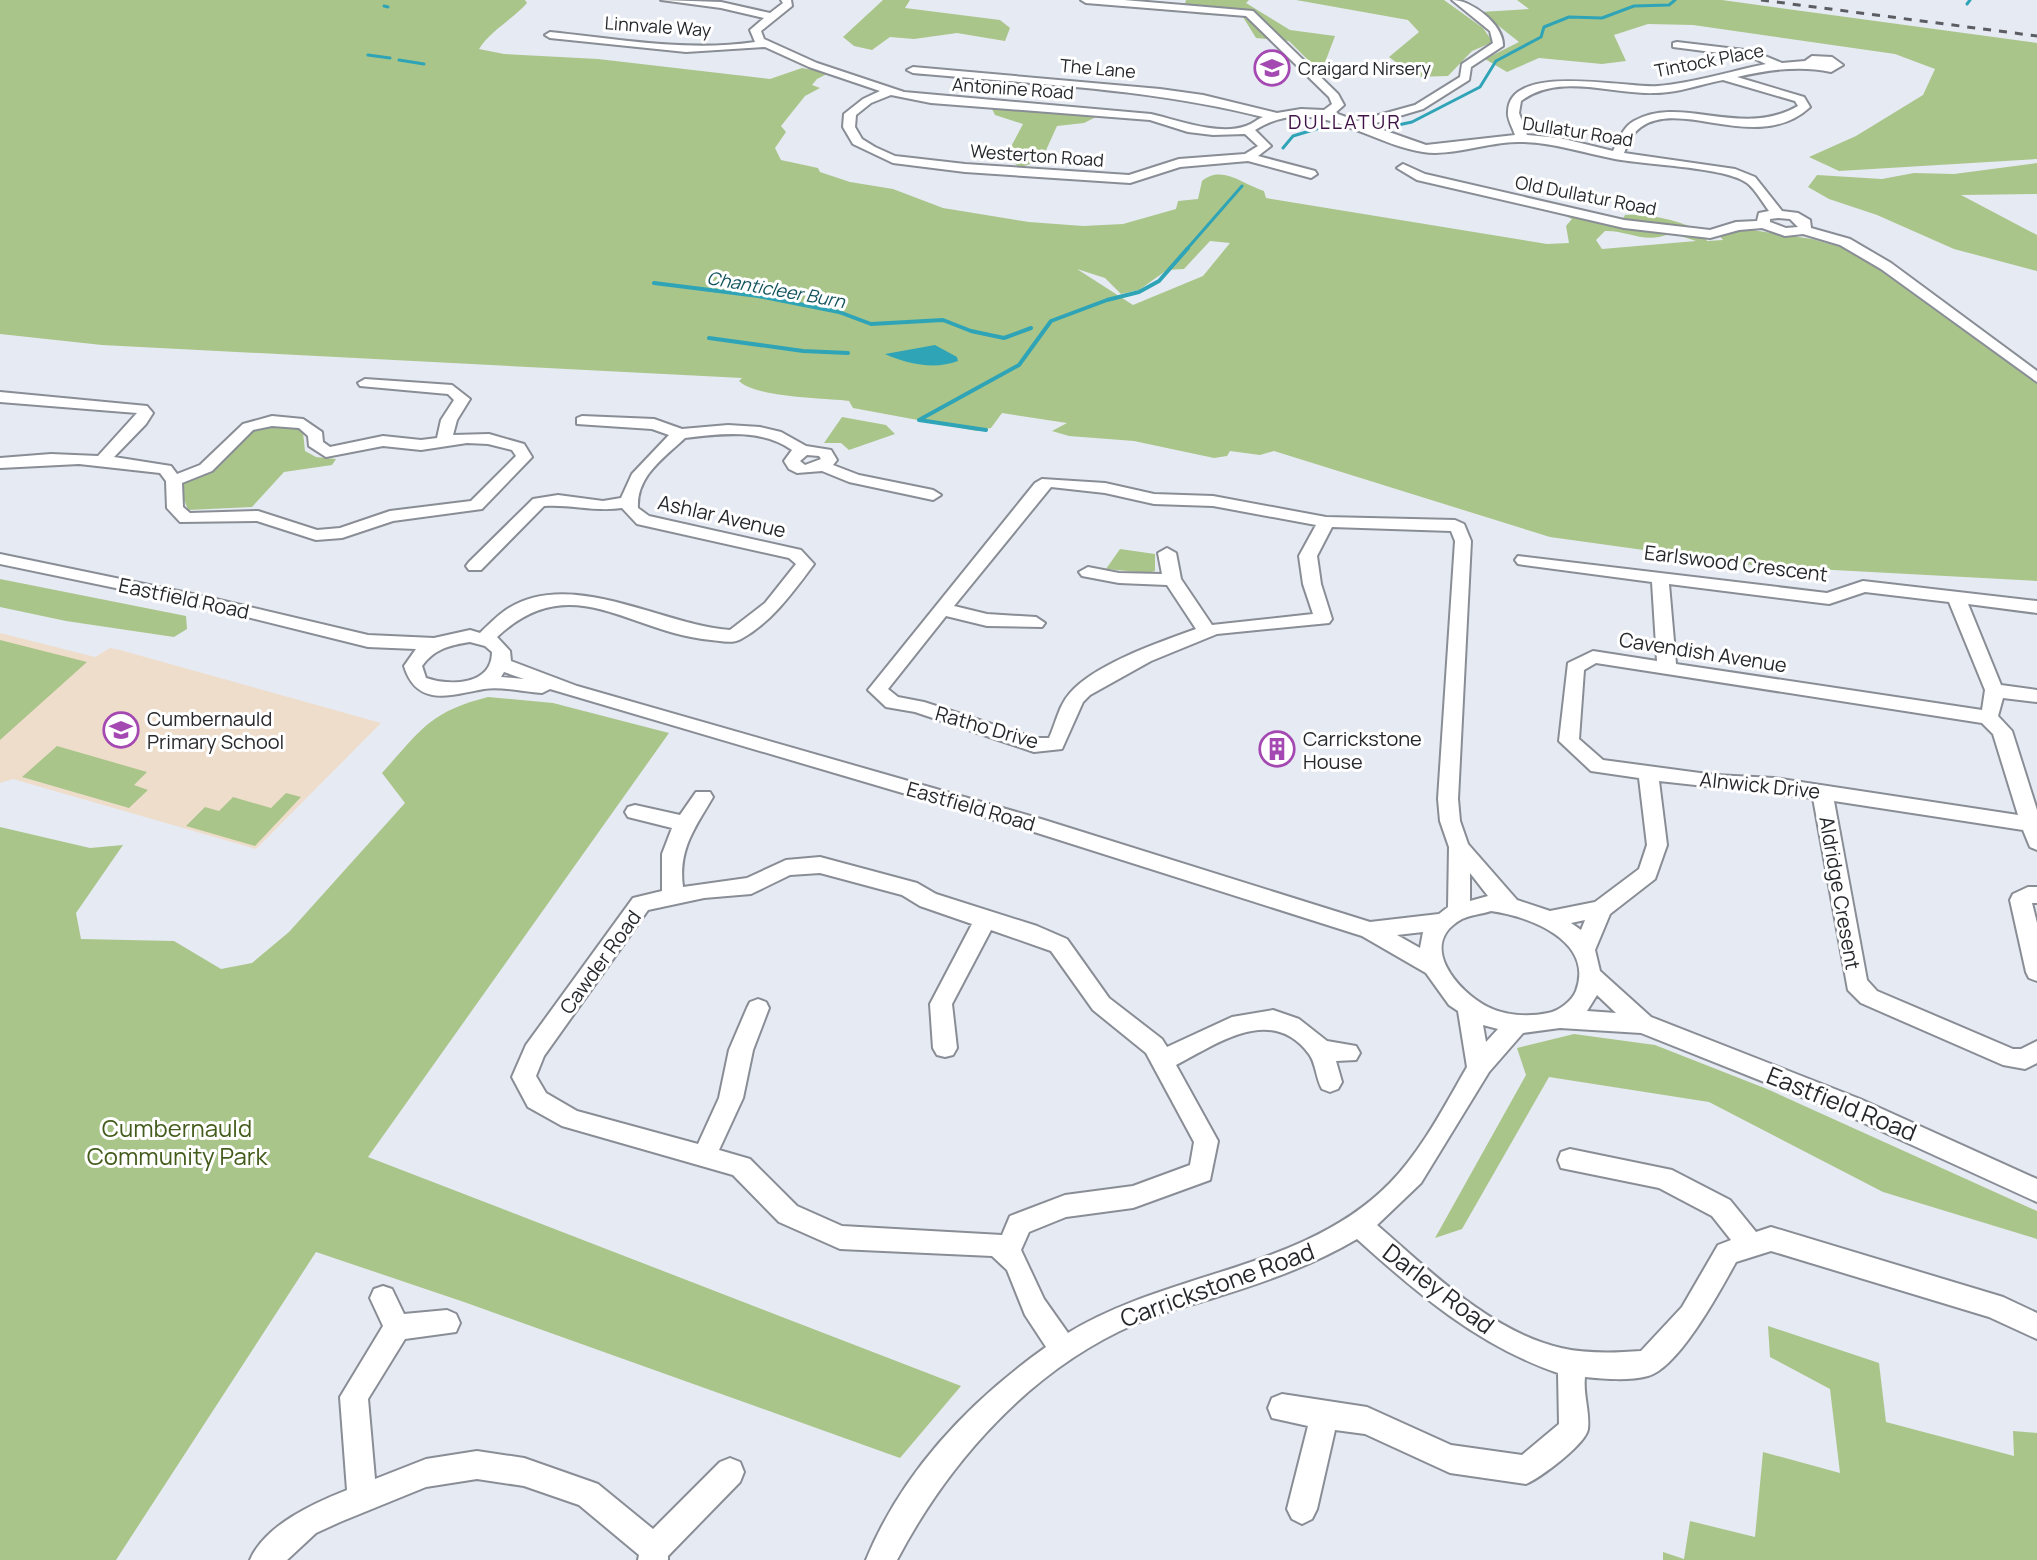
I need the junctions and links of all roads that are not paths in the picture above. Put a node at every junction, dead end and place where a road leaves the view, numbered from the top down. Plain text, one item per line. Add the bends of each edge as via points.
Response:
1 (666, 0) edge
2 (786, 0) edge
3 (1086, 0) edge
4 (1457, 0) edge
5 (772, 17) junction
6 (550, 35) dead end
7 (764, 44) junction
8 (1677, 45) dead end
9 (1809, 64) dead end
10 (1778, 65) junction
11 (913, 70) dead end
12 (1723, 76) junction
13 (890, 91) junction
14 (1328, 113) junction
15 (1277, 117) junction
16 (1358, 125) junction
17 (1248, 130) junction
18 (1522, 138) junction
19 (1617, 156) junction
20 (1248, 157) junction
21 (1403, 168) dead end
22 (1311, 174) dead end
23 (1778, 214) junction
24 (1763, 224) junction
25 (1804, 230) junction
26 (2037, 378) edge
27 (365, 383) dead end
28 (0, 397) edge
29 (582, 421) dead end
30 (680, 434) junction
31 (444, 441) junction
32 (101, 462) junction
33 (0, 463) edge
34 (174, 481) junction
35 (933, 495) dead end
36 (628, 502) junction
37 (1326, 522) junction
38 (1167, 553) dead end
39 (0, 559) edge
40 (1524, 560) dead end
41 (475, 566) dead end
42 (1088, 572) dead end
43 (1660, 577) junction
44 (1172, 580) junction
45 (1956, 597) junction
46 (2037, 607) edge
47 (942, 609) junction
48 (1036, 623) dead end
49 (1207, 632) junction
50 (485, 638) junction
51 (368, 641) junction
52 (434, 644) junction
53 (502, 664) junction
54 (413, 666) junction
55 (1667, 670) junction
56 (485, 682) junction
57 (570, 690) junction
58 (1994, 690) junction
59 (2037, 696) edge
60 (1988, 717) junction
61 (1648, 772) junction
62 (1822, 792) junction
63 (703, 797) dead end
64 (2031, 798) edge
65 (635, 812) dead end
66 (685, 824) junction
67 (2035, 833) edge
68 (1459, 847) junction
69 (2037, 895) edge
70 (673, 897) junction
71 (1509, 905) junction
72 (1601, 909) junction
73 (1450, 916) junction
74 (1550, 919) junction
75 (985, 920) junction
76 (1370, 930) junction
77 (1583, 951) junction
78 (1432, 966) junction
79 (2037, 972) edge
80 (1590, 975) junction
81 (758, 1008) dead end
82 (1469, 1009) junction
83 (1560, 1019) junction
84 (1643, 1024) junction
85 (1516, 1025) junction
86 (945, 1048) dead end
87 (1321, 1050) junction
88 (2037, 1051) edge
89 (1348, 1053) dead end
90 (1162, 1061) junction
91 (1479, 1068) junction
92 (1330, 1082) dead end
93 (704, 1157) junction
94 (1570, 1160) dead end
95 (2037, 1191) edge
96 (1357, 1223) junction
97 (1751, 1245) junction
98 (1007, 1254) junction
99 (383, 1298) dead end
100 (447, 1323) dead end
101 (2037, 1326) edge
102 (397, 1327) junction
103 (1063, 1349) junction
104 (1573, 1362) junction
105 (1282, 1408) dead end
106 (1325, 1415) junction
107 (730, 1472) dead end
108 (362, 1499) junction
109 (1302, 1509) dead end
110 (654, 1555) edge
111 (265, 1560) edge
112 (881, 1560) edge

1 - 5 street
2 - 5 street via 788,4
3 - 14 street via 1249,13 1334,96 1338,105
4 - 16 street via 1495,30 1499,44 1466,66 1465,78 1419,107
5 - 7 street via 755,30
6 - 7 street, Linnvale Way via 690,47
7 - 13 street, Antonine Road
8 - 10 street via 1753,54
9 - 10 street, Tintock Place
10 - 12 street, Tintock Place
11 - 15 street, The Lane via 1160,92
12 - 18 street, Tintock Place via 1657,90 1564,83 1527,92 1516,100 1513,113
12 - 19 street via 1800,99 1804,107 1756,124 1656,117 1629,132
13 - 17 street, Antonine Road via 931,100 1151,117 1188,128
13 - 20 street, Westerton Road via 850,114 849,127 857,141 893,159 1130,179 1179,163
14 - 15 street, Antonine Road
14 - 16 street, Dullatur Road
15 - 17 street, Antonine Road
16 - 18 street, Dullatur Road via 1425,149
17 - 20 street via 1265,146
18 - 19 street, Dullatur Road
19 - 23 street, Dullatur Road via 1731,172 1751,180
20 - 22 street
21 - 24 street, Old Dullatur Road via 1421,177 1624,224 1710,234
23 - 24 street via 1764,216
23 - 25 street, Dullatur Road via 1798,218
24 - 25 street via 1785,232
25 - 26 street via 1845,242 1886,266
27 - 31 street via 452,390 459,395 462,399
28 - 32 street via 142,409 141,421
29 - 30 street via 654,424
30 - 35 street via 776,435 803,451 794,455 795,466 823,466 855,479 907,483
30 - 36 street, Ashlar Avenue via 638,476
31 - 34 street via 383,441 326,452 303,424 272,421 248,427 206,468
31 - 34 street via 489,439 518,447 524,457 476,505 390,516 342,533 316,535 258,516 186,518 175,508
32 - 33 street
32 - 34 street via 165,469
36 - 41 street via 539,502
36 - 50 street, Ashlar Avenue via 643,520 795,554 805,564 771,607 734,636 706,634 576,598 542,601 511,614
37 - 47 street, Ratho Drive via 1213,501 1154,499 1048,482
37 - 49 street, Ratho Drive via 1308,556 1323,619
37 - 68 street, Ratho Drive via 1439,522 1458,528 1463,541 1448,799
38 - 44 street
39 - 51 street, Eastfield Road
40 - 43 street, Earlswood Crescent
42 - 44 street
43 - 45 street, Earlswood Crescent via 1829,599 1863,586
43 - 55 street
44 - 49 street
45 - 46 street, Earlswood Crescent
45 - 58 street
47 - 48 street via 987,620
47 - 49 street, Ratho Drive via 877,690 893,703 1034,745 1055,744 1075,697 1094,684
50 - 52 street, Eastfield Road
50 - 53 street via 503,652
51 - 52 street, Eastfield Road
51 - 54 street, Eastfield Road
52 - 54 street
53 - 56 street
53 - 57 street, Eastfield Road
54 - 56 street, Eastfield Road via 418,682 432,690
55 - 60 street, Cavendish Avenue
55 - 61 street, Cavendish Avenue via 1593,657 1575,667 1569,741 1598,766
56 - 57 street, Eastfield Road
57 - 76 street, Eastfield Road via 1034,824
58 - 59 street
58 - 60 street
60 - 64 street via 2002,731
61 - 62 street, Alnwick Drive
61 - 72 street via 1657,845 1654,861 1648,873
62 - 67 street, Alnwick Drive
62 - 88 street, Aldridge Cresent via 1856,984 1869,997 2011,1058 2025,1059
63 - 66 street
64 - 67 street
65 - 66 street
66 - 70 street via 673,842
68 - 71 street, Ratho Drive
68 - 73 street, Ratho Drive
69 - 79 street via 2021,900
70 - 75 street, Cawder Road via 751,886 786,868 820,865 909,889
70 - 93 street, Cawder Road via 641,904 534,1052 524,1077 537,1100 571,1119
71 - 73 street via 1474,905
71 - 74 street
72 - 74 street
72 - 77 street
73 - 76 street, Eastfield Road
73 - 78 street via 1433,935
74 - 77 street
75 - 86 street via 941,1004
75 - 90 street, Cawder Road via 1059,945 1101,1004 1143,1036
76 - 78 street, Eastfield Road
77 - 80 street
78 - 82 street via 1439,982
80 - 83 street via 1588,993
80 - 84 street, Eastfield Road
81 - 93 street via 741,1050 731,1098
82 - 85 street
82 - 91 street
83 - 84 street, Eastfield Road
83 - 85 street
84 - 95 street, Eastfield Road via 1880,1118
85 - 91 street, Carrickstone Road
87 - 89 street
87 - 90 street via 1285,1022 1263,1017
87 - 92 street
90 - 98 street, Cawder Road via 1206,1141 1201,1172 1133,1197 1043,1213 1019,1224
91 - 96 street, Carrickstone Road via 1418,1168
93 - 98 street, Cawder Road via 741,1167 788,1214 840,1237 963,1241 998,1245
94 - 97 street via 1663,1178 1721,1208
96 - 103 street, Carrickstone Road via 1300,1257 1132,1312
96 - 104 street, Darley Road via 1497,1333
97 - 101 street via 1771,1239 1994,1306
97 - 104 street, Darley Road via 1727,1253 1691,1316 1648,1363 1608,1367
98 - 103 street via 1017,1263 1034,1306
99 - 102 street
100 - 102 street
102 - 108 street via 354,1397
103 - 112 street, Carrickstone Road via 957,1442 920,1489
104 - 106 street via 1574,1430 1526,1470 1450,1459 1367,1421
105 - 106 street
106 - 109 street
107 - 110 street
108 - 110 street via 426,1473 477,1465 524,1472 588,1494
108 - 111 street via 306,1523

